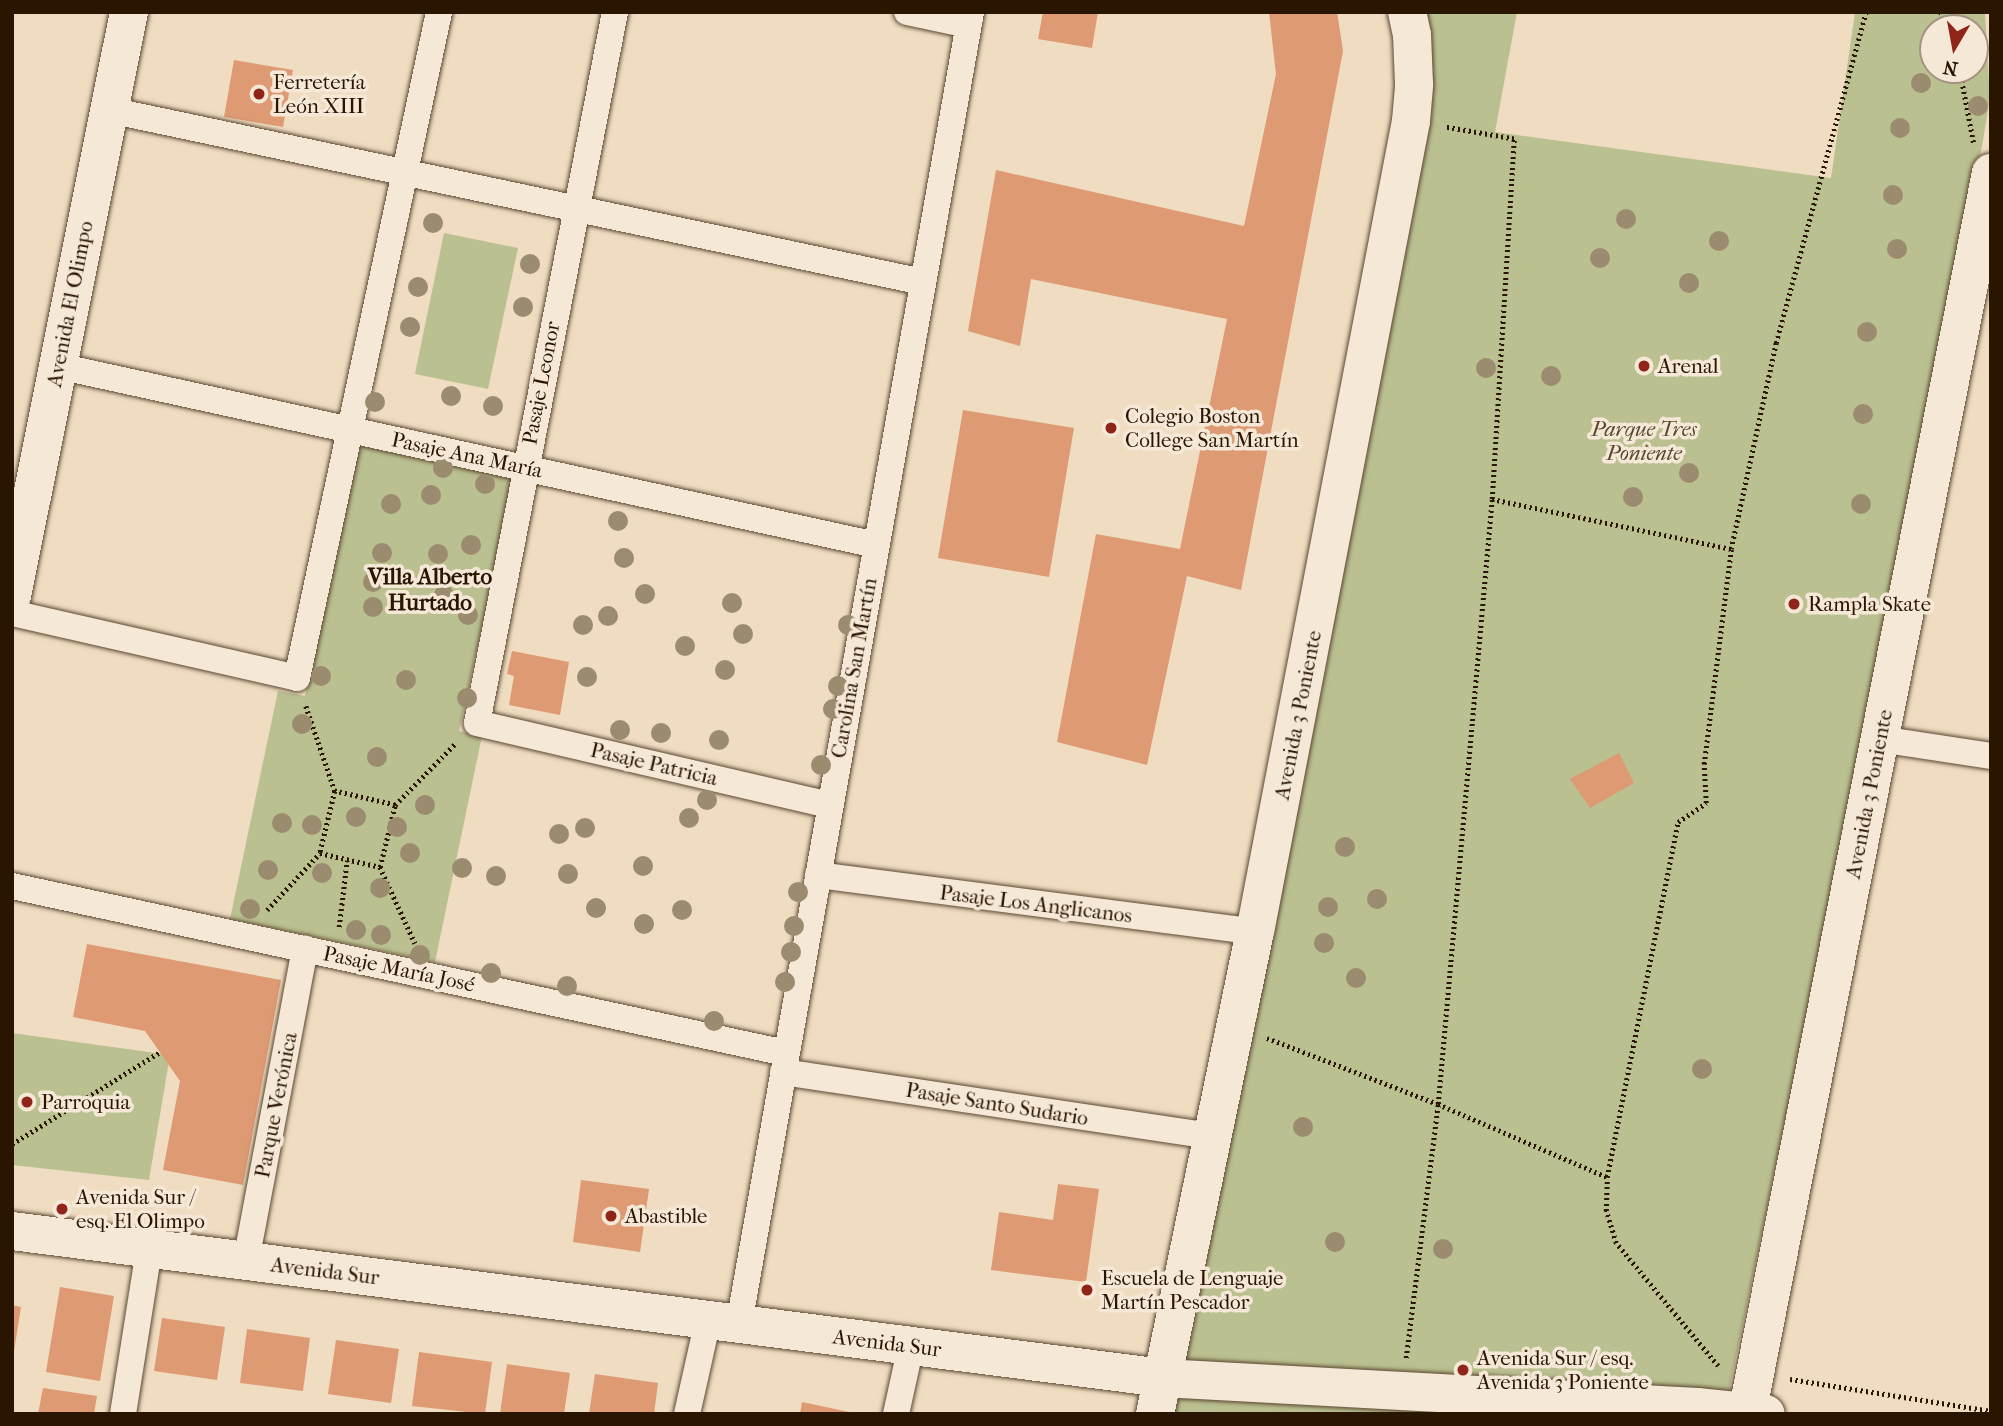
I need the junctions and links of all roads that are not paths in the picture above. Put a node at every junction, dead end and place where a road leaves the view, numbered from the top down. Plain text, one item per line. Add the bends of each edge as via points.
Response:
1 (129, 12) edge
2 (439, 12) edge
3 (615, 12) edge
4 (907, 12) edge
5 (1407, 12) edge
6 (970, 19) edge
7 (109, 110) junction
8 (405, 173) junction
9 (1991, 173) edge
10 (576, 209) junction
11 (923, 282) junction
12 (58, 366) junction
13 (350, 430) junction
14 (524, 468) junction
15 (876, 545) junction
16 (12, 596) edge
17 (12, 613) edge
18 (477, 723) joint
19 (1880, 739) junction
20 (1991, 755) edge
21 (830, 805) junction
22 (818, 875) junction
23 (12, 886) edge
24 (1255, 932) junction
25 (305, 949) junction
26 (785, 1062) junction
27 (1212, 1136) junction
28 (12, 1231) edge
29 (149, 1249) junction
30 (247, 1261) junction
31 (723, 1322) junction
32 (911, 1346) junction
33 (1158, 1396) edge
34 (1753, 1413) edge
35 (123, 1414) edge
36 (687, 1414) edge
37 (896, 1414) edge

1 - 7 street, Avenida El Olimpo
2 - 8 street
3 - 10 street, Pasaje Leonor
4 - 6 street
5 - 24 street, Avenida 3 Poniente via 1413,72 1411,121
6 - 11 street, Carolina San Martín
7 - 8 street
7 - 12 street, Avenida El Olimpo
8 - 10 street
8 - 13 street
9 - 19 street, Avenida 3 Poniente
10 - 11 street
10 - 14 street, Pasaje Leonor
11 - 15 street, Carolina San Martín
12 - 13 street, Pasaje Ana María
12 - 16 street, Avenida El Olimpo
13 - 14 street, Pasaje Ana María
13 - 17 street via 297,678
14 - 15 street, Pasaje Ana María
14 - 18 street, Pasaje Leonor
15 - 21 street, Carolina San Martín
18 - 21 street, Pasaje Patricia
19 - 20 street
19 - 34 street, Avenida 3 Poniente
21 - 22 street, Carolina San Martín
22 - 24 street, Pasaje Los Anglicanos
22 - 26 street, Carolina San Martín
23 - 25 street, Pasaje María José
24 - 27 street, Avenida 3 Poniente
25 - 26 street, Pasaje María José
25 - 30 street, Parque Verónica
26 - 27 street, Pasaje Santo Sudario
26 - 31 street, Carolina San Martín
27 - 33 street, Avenida 3 Poniente
28 - 29 street, Avenida Sur
29 - 30 street, Avenida Sur
29 - 35 street
30 - 31 street, Avenida Sur
31 - 32 street, Avenida Sur
31 - 36 street, Carolina San Martín
32 - 33 street, Avenida Sur
32 - 37 street
33 - 34 street, Avenida Sur

